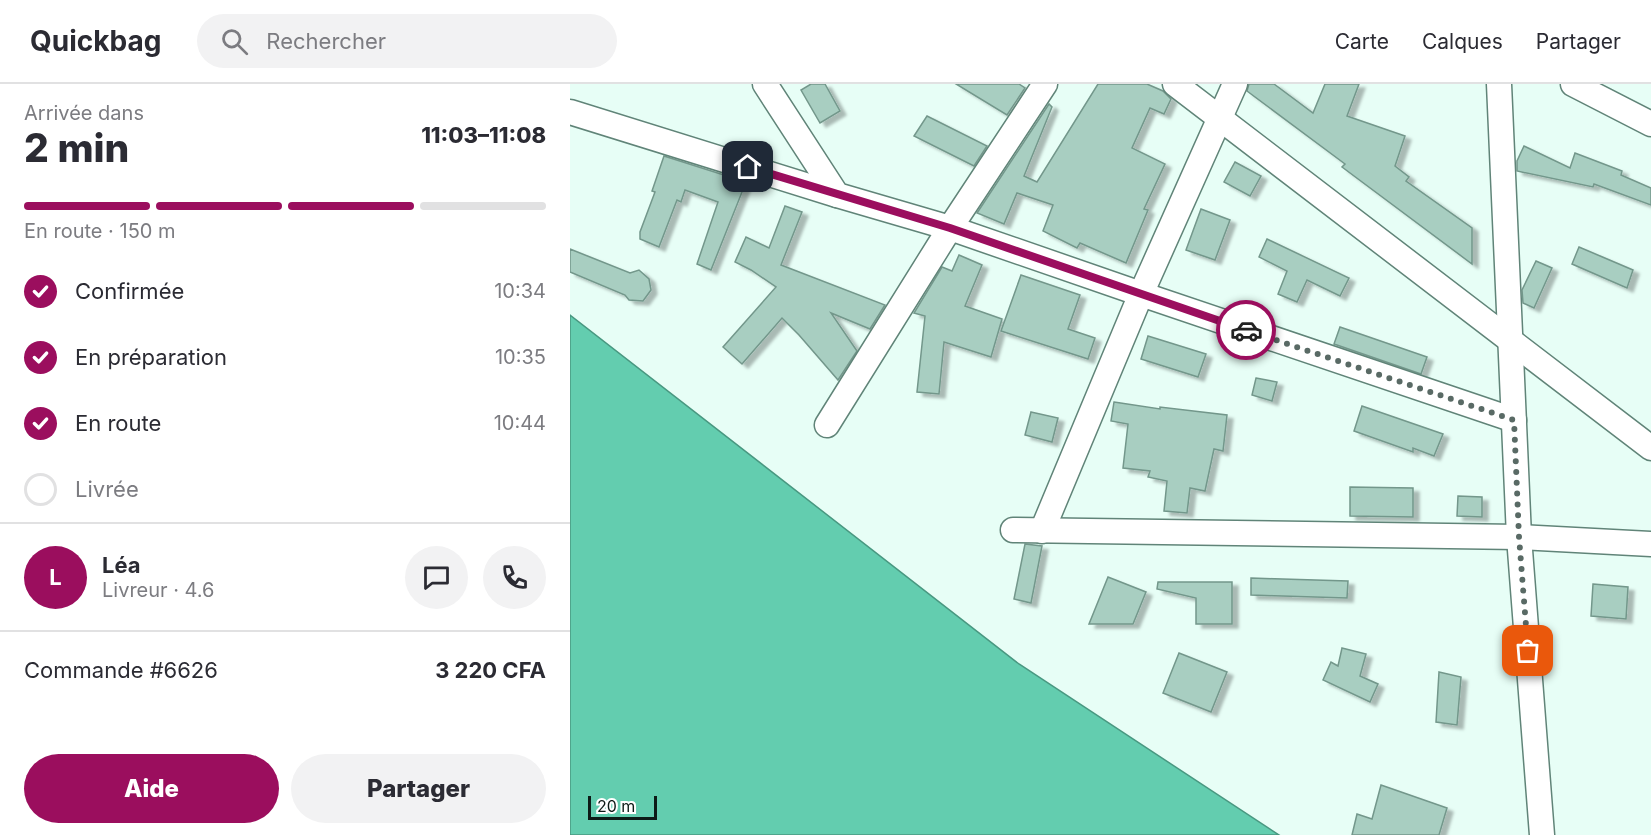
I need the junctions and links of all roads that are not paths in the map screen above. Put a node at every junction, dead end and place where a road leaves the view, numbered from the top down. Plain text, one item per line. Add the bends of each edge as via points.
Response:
1 (1045, 84) edge
2 (1175, 84) edge
3 (1235, 84) edge
4 (1499, 84) edge
5 (1573, 84) edge
6 (769, 86) edge
7 (570, 112) edge
8 (1220, 119) junction
9 (1651, 124) edge
10 (837, 195) junction
11 (950, 228) junction
12 (1140, 294) junction
13 (1510, 340) junction
14 (1514, 420) junction
15 (826, 425) dead end
16 (1651, 448) edge
17 (1013, 530) dead end
18 (1042, 531) junction
19 (1519, 537) junction
20 (1651, 544) edge
21 (1542, 835) edge

1 - 11 street
2 - 8 street
3 - 8 street
4 - 13 street
5 - 9 street
6 - 10 street
7 - 10 street
8 - 12 street
8 - 13 street
10 - 11 street
11 - 12 street
11 - 15 street
12 - 14 street
12 - 18 street
13 - 14 street
13 - 16 street
14 - 19 street
17 - 18 street
18 - 19 street
19 - 20 street
19 - 21 street

